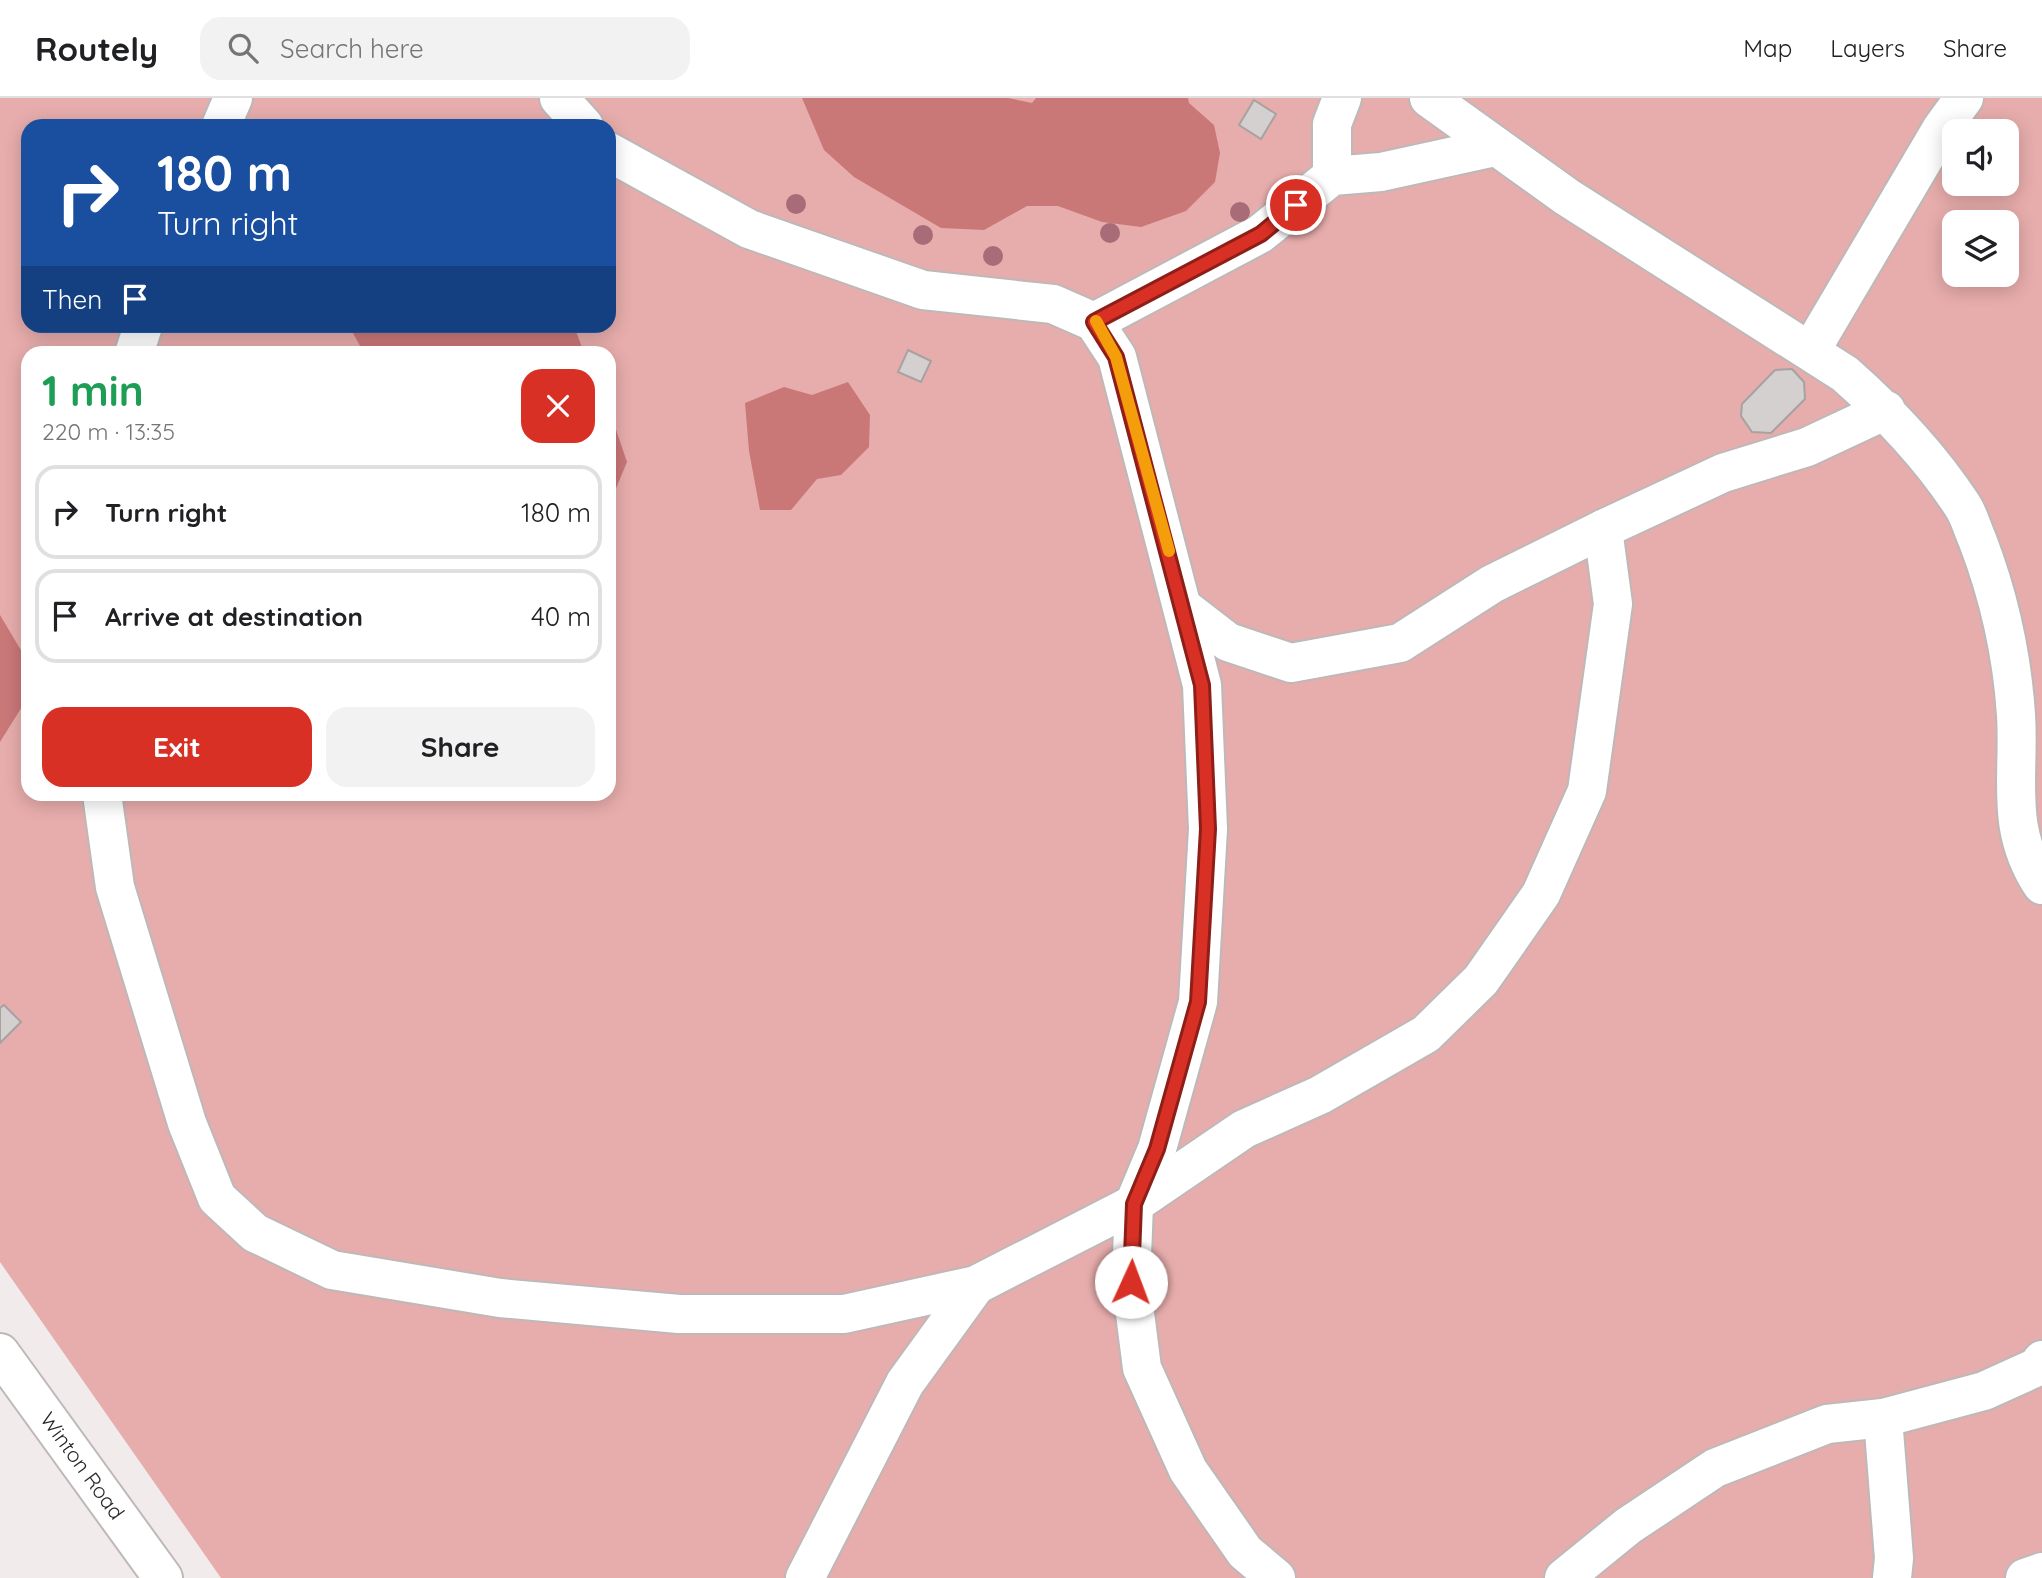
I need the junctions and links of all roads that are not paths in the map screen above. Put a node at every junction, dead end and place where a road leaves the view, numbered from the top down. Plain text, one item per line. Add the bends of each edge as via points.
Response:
1 (233, 98) edge
2 (559, 98) edge
3 (1342, 98) edge
4 (1429, 98) edge
5 (1964, 98) edge
6 (224, 119) edge
7 (578, 119) edge
8 (1495, 146) junction
9 (616, 156) edge
10 (1332, 176) junction
11 (1094, 322) junction
12 (1811, 350) junction
13 (1886, 410) junction
14 (1603, 529) junction
15 (1184, 608) junction
16 (103, 801) edge
17 (2042, 885) edge
18 (1134, 1204) junction
19 (976, 1285) junction
20 (0, 1353) edge
21 (2042, 1360) edge
22 (1883, 1418) junction
23 (2042, 1572) edge
24 (1569, 1577) edge
25 (163, 1578) edge
26 (805, 1578) edge
27 (1276, 1578) edge
28 (1892, 1578) edge
29 (2025, 1578) edge

1 - 6 street
2 - 7 street
3 - 10 street via 1332,124
4 - 8 street
5 - 12 street
8 - 10 street via 1381,172
8 - 12 street via 1567,197
9 - 11 street via 749,229 910,286 1053,304
10 - 11 street via 1261,234
11 - 15 street via 1116,357
12 - 13 street
13 - 14 street via 1807,447 1723,473
13 - 17 street via 1963,507 1985,560 2009,645 2016,718 2014,806 2030,867
14 - 15 street via 1492,584 1399,643 1291,663 1228,642
14 - 18 street via 1612,604 1587,790 1541,894 1481,979 1426,1034 1320,1095 1244,1129
15 - 18 street via 1202,685 1208,829 1198,1002 1157,1149
16 - 19 street via 115,887 187,1123 216,1198 255,1233 332,1270 500,1298 678,1314 845,1314
18 - 19 street
18 - 27 street via 1131,1282 1142,1368 1188,1470 1245,1552
19 - 26 street via 905,1383
20 - 25 street, Winton Road
21 - 22 street via 1984,1391
22 - 24 street via 1827,1424 1715,1468 1628,1526
22 - 28 street
23 - 29 street

